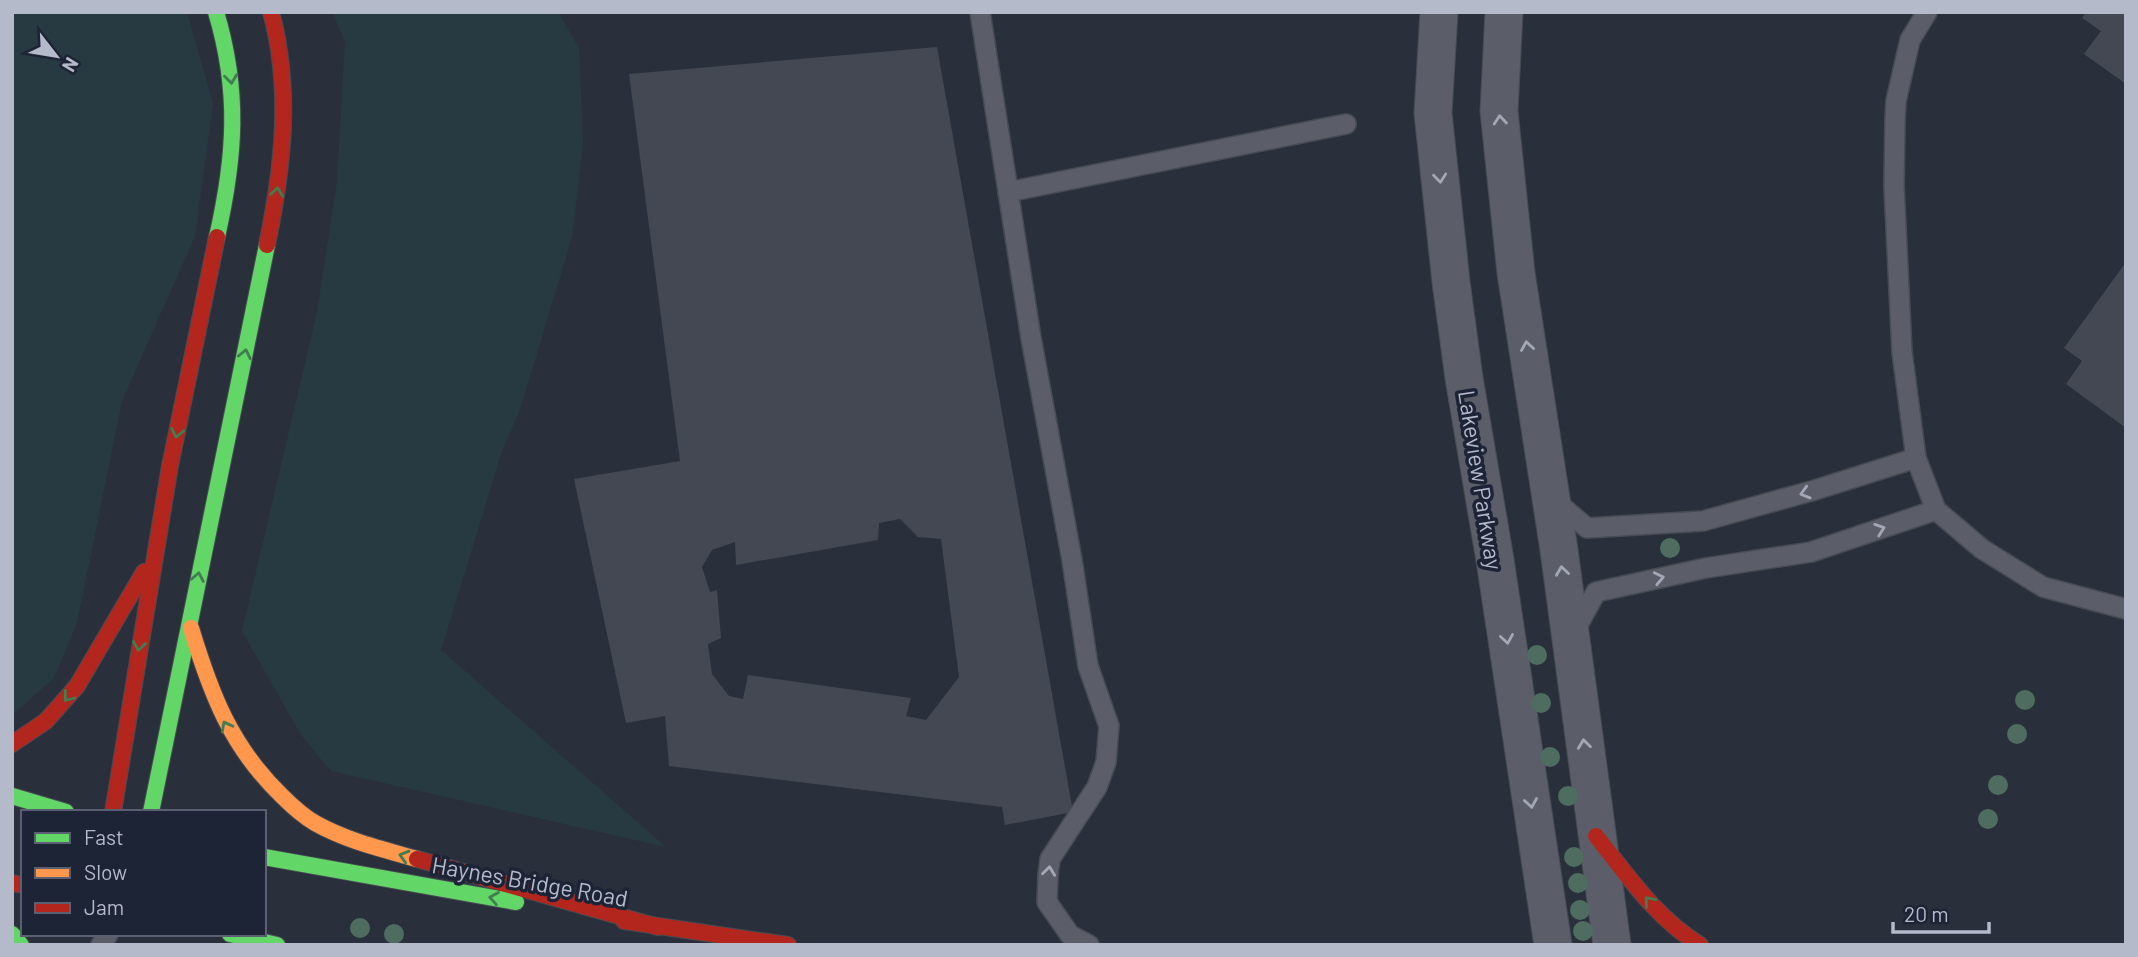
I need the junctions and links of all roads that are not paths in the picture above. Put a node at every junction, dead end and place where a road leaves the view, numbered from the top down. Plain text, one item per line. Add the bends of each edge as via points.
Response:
1 (216, 12) edge
2 (271, 12) edge
3 (980, 12) edge
4 (1438, 12) edge
5 (1504, 12) edge
6 (1927, 12) edge
7 (1346, 124) dead end
8 (1008, 192) junction
9 (1916, 458) junction
10 (1551, 497) junction
11 (1936, 510) junction
12 (154, 555) junction
13 (2126, 609) edge
14 (190, 623) junction
15 (1571, 638) junction
16 (12, 744) edge
17 (12, 796) edge
18 (59, 810) edge
19 (113, 810) edge
20 (151, 810) edge
21 (1596, 836) junction
22 (266, 857) edge
23 (658, 927) junction
24 (12, 934) edge
25 (239, 936) edge
26 (21, 945) edge
27 (277, 945) edge
28 (788, 945) edge
29 (1088, 945) edge
30 (1553, 945) edge
31 (1612, 945) edge
32 (1700, 945) edge

1 -> 12 main road via 232,79 234,132 228,184
14 -> 2 main road via 278,191 284,135 283,77
3 - 8 lane
4 -> 30 street, Lakeview Parkway via 1433,113 1451,282
10 -> 5 street via 1516,273 1499,111
6 - 9 lane via 1910,40 1895,120 1902,352
7 - 8 lane
29 -> 8 lane via 1070,935 1047,902 1048,875 1050,859 1097,787 1106,762 1109,726 1088,666
9 -> 10 lane via 1703,521 1587,528
9 - 11 lane
15 -> 10 street
11 - 13 lane via 1982,549 2043,587
15 -> 11 lane via 1596,592 1811,552
12 -> 16 main road via 77,686 57,711
12 -> 19 main road
14 - 20 main road
23 -> 14 main road via 360,843 313,822 278,793 241,752 224,724
21 -> 15 street
17 - 18 main road
21 - 31 street
32 -> 21 main road via 1666,921
23 -> 22 main road, Haynes Bridge Road
23 - 28 main road, Haynes Bridge Road
24 - 26 main road
25 - 27 main road

